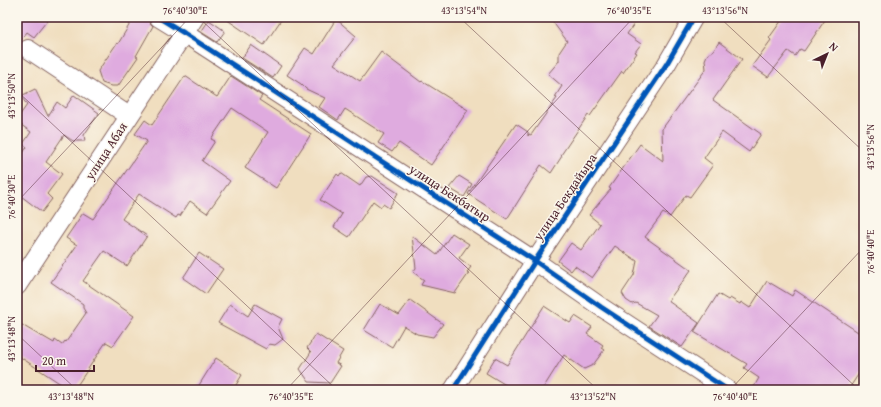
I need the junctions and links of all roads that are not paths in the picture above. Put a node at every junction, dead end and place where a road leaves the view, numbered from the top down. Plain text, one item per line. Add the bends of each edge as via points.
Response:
1 (158, 17) edge
2 (195, 17) edge
3 (694, 17) edge
4 (184, 33) junction
5 (28, 49) dead end
6 (129, 116) junction
7 (535, 261) junction
8 (17, 286) edge
9 (453, 390) edge
10 (728, 390) edge

1 - 4 street, улица Бекбатыр
2 - 4 street, улица Абая
3 - 7 street, улица Бекдайыра via 666,65
4 - 6 street, улица Абая
4 - 7 street, улица Бекбатыр
5 - 6 street
6 - 8 street, улица Абая
7 - 9 street, улица Бекдайыра
7 - 10 street, улица Бекбатыр

